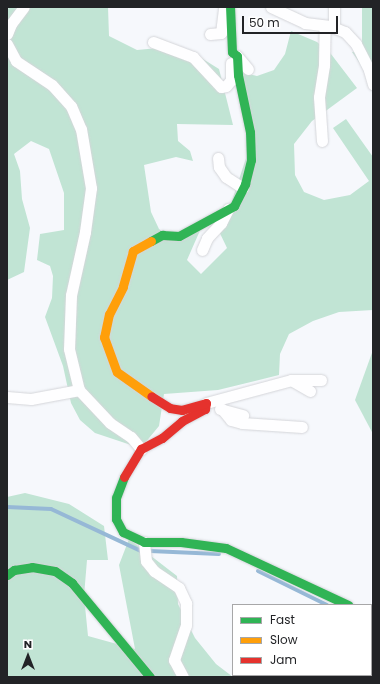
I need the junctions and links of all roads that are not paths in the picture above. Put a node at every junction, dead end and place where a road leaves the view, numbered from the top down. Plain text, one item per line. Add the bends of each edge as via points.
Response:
1 (24, 7) edge
2 (224, 7) edge
3 (230, 7) edge
4 (271, 7) edge
5 (334, 7) edge
6 (329, 27) junction
7 (7, 34) edge
8 (210, 34) dead end
9 (153, 42) dead end
10 (7, 44) edge
11 (235, 54) junction
12 (248, 69) dead end
13 (373, 84) edge
14 (322, 141) dead end
15 (218, 158) dead end
16 (243, 188) junction
17 (228, 209) junction
18 (202, 250) dead end
19 (291, 380) junction
20 (321, 380) dead end
21 (79, 390) junction
22 (310, 391) dead end
23 (7, 397) edge
24 (206, 406) junction
25 (222, 409) junction
26 (243, 415) dead end
27 (302, 427) dead end
28 (141, 449) junction
29 (144, 542) junction
30 (7, 575) edge
31 (346, 604) edge
32 (150, 677) edge
33 (183, 677) edge

1 - 7 street
2 - 8 street via 221,34
3 - 11 street
4 - 6 street via 305,23
5 - 6 street
6 - 13 street via 345,32 356,44 370,70
6 - 14 street via 319,97
9 - 11 street via 192,57 221,87 226,86 231,80
10 - 21 street via 16,61 52,85 71,106 81,129 90,188 85,232 71,295 69,349
11 - 12 street
11 - 16 street via 250,132 251,160
15 - 16 street via 219,167 226,177
16 - 17 street via 234,206
17 - 18 street
17 - 24 street via 179,236 162,236 133,251 123,287 109,314 104,337 117,372 145,392 170,408 182,410
19 - 20 street
19 - 22 street
19 - 24 street
21 - 23 street via 31,399
21 - 28 street via 110,423 131,437
24 - 25 street
24 - 28 street via 162,438
25 - 26 street
25 - 27 street via 230,420 242,423
28 - 29 street via 127,470 116,498 116,519 122,532
29 - 31 street via 181,542 226,548
29 - 33 street via 146,561 154,571 179,588 186,603 186,625 174,660
30 - 32 street via 14,570 32,567 55,571 72,583

